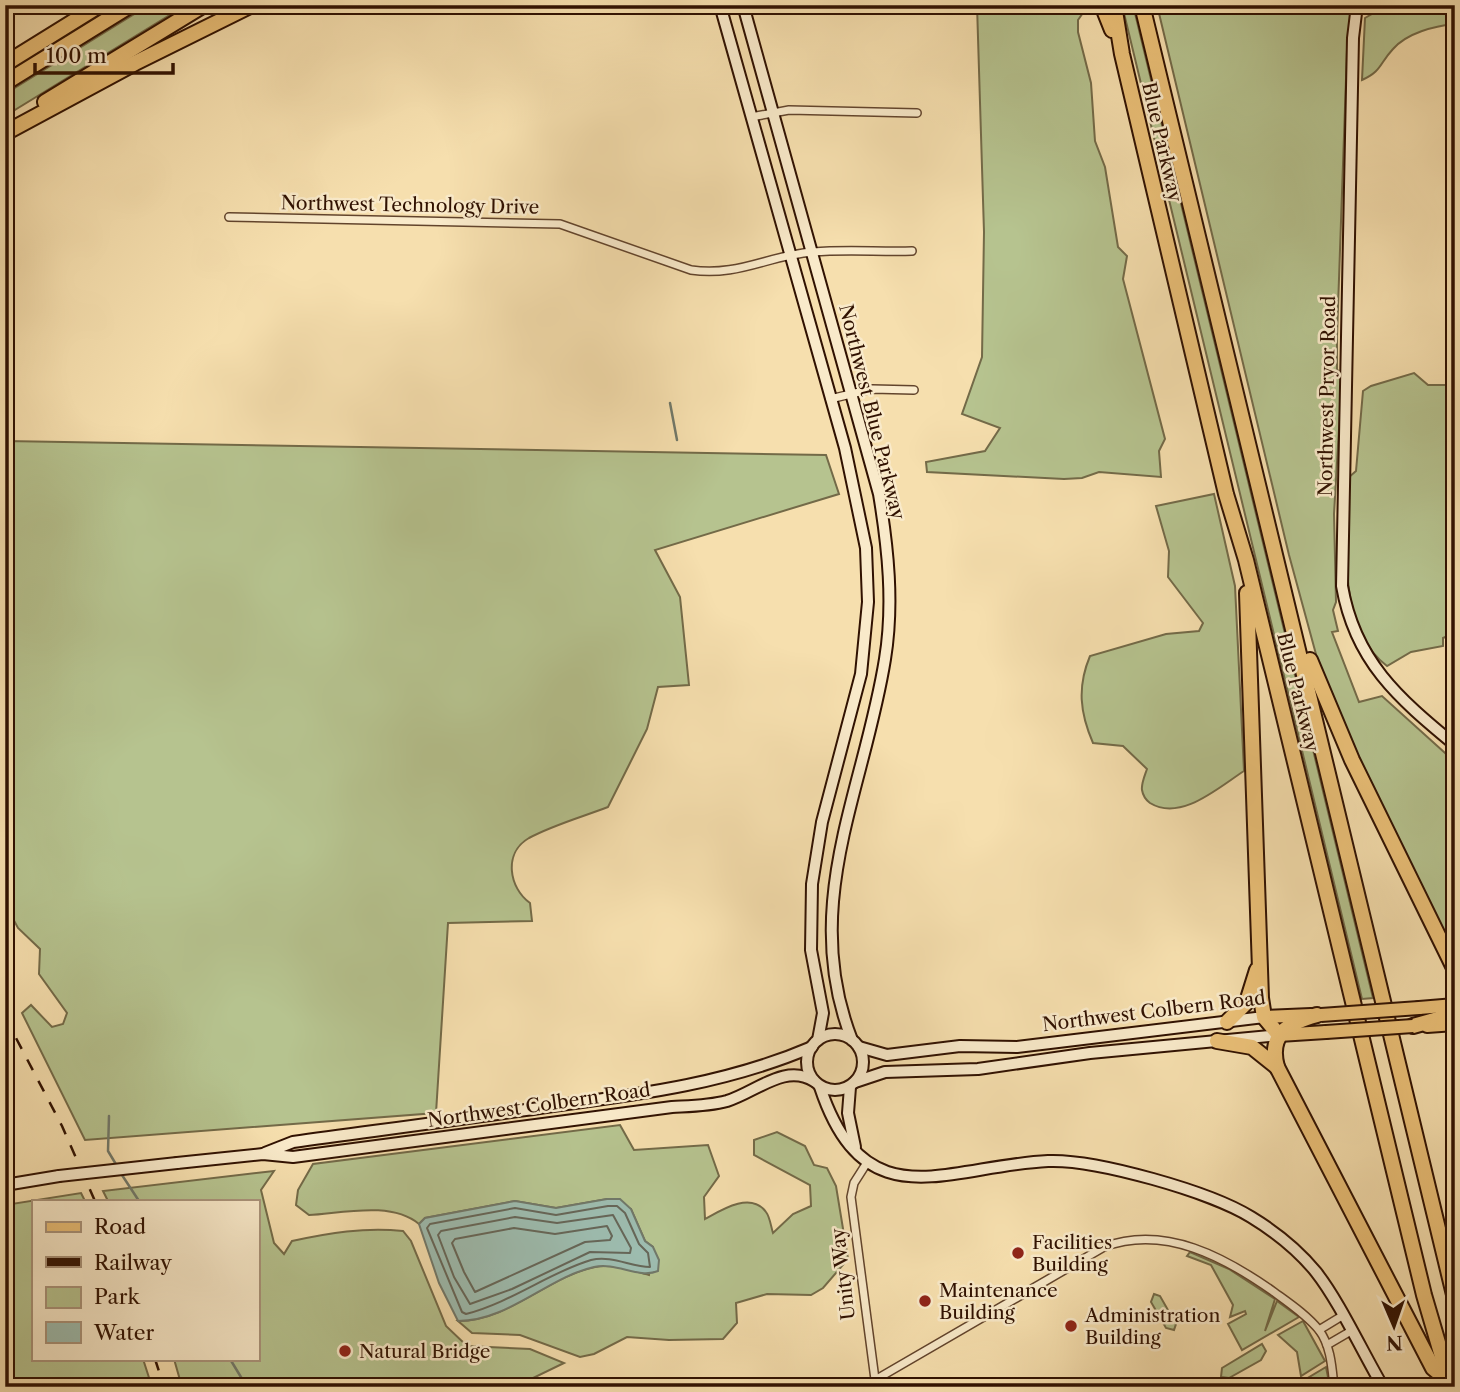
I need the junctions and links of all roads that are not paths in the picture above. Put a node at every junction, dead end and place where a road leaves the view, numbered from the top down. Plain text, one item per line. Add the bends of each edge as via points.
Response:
1 (100, 5) edge
2 (131, 5) edge
3 (204, 5) edge
4 (229, 5) edge
5 (252, 5) edge
6 (720, 5) edge
7 (743, 5) edge
8 (1102, 5) edge
9 (1114, 5) edge
10 (1357, 5) edge
11 (1144, 8) edge
12 (1122, 54) junction
13 (135, 63) junction
14 (5, 64) edge
15 (5, 83) edge
16 (773, 113) junction
17 (917, 113) dead end
18 (751, 117) junction
19 (5, 126) edge
20 (5, 133) edge
21 (229, 217) dead end
22 (912, 251) dead end
23 (812, 252) junction
24 (790, 256) junction
25 (914, 390) dead end
26 (851, 393) junction
27 (830, 399) junction
28 (1246, 560) junction
29 (1283, 583) junction
30 (1455, 745) edge
31 (1259, 962) junction
32 (1455, 970) edge
33 (1455, 1007) edge
34 (1319, 1015) junction
35 (1264, 1017) junction
36 (1227, 1022) junction
37 (1455, 1024) edge
38 (1413, 1026) junction
39 (1279, 1035) junction
40 (1217, 1041) junction
41 (815, 1044) junction
42 (856, 1044) junction
43 (1277, 1067) junction
44 (817, 1084) junction
45 (853, 1084) junction
46 (858, 1153) junction
47 (263, 1154) junction
48 (868, 1161) junction
49 (5, 1185) edge
50 (1455, 1300) edge
51 (1342, 1316) junction
52 (1319, 1330) junction
53 (1351, 1331) junction
54 (1327, 1345) junction
55 (876, 1383) edge
56 (1451, 1385) edge
57 (1334, 1387) edge
58 (1383, 1387) edge

1 - 14 highway
2 - 15 highway
3 - 19 highway
4 - 13 highway
5 - 13 highway
6 - 18 main road, Northwest Blue Parkway
7 - 16 main road, Northwest Blue Parkway
8 - 12 highway
9 - 12 highway, Blue Parkway
10 - 30 main road, Northwest Pryor Road via 1342,586 1354,635 1388,686
11 - 29 highway, Blue Parkway
12 - 28 highway, Blue Parkway via 1226,494
13 - 20 highway
16 - 17 street
16 - 18 street
16 - 23 main road, Northwest Blue Parkway
18 - 24 main road, Northwest Blue Parkway
21 - 24 street, Northwest Technology Drive via 547,223 708,273 736,271
22 - 23 street, Northwest Technology Drive
23 - 24 street, Northwest Technology Drive
23 - 26 main road, Northwest Blue Parkway
24 - 27 main road, Northwest Blue Parkway
25 - 26 street
26 - 27 street
26 - 42 main road, Northwest Blue Parkway via 880,494 889,592 881,678 836,865 834,963 842,1014
27 - 41 main road, Northwest Blue Parkway via 863,524 868,602 861,674 822,822 812,884 811,950 822,1013
28 - 31 highway
28 - 56 highway, Blue Parkway via 1421,1282
29 - 32 highway via 1321,693
29 - 50 highway, Blue Parkway
31 - 35 highway
31 - 36 highway via 1247,1002
33 - 34 main road, Northwest Colbern Road, bridge
33 - 38 highway via 1438,1019
34 - 35 main road, Northwest Colbern Road
34 - 39 highway via 1287,1026
35 - 36 main road, Northwest Colbern Road
35 - 39 highway
36 - 42 main road, Northwest Colbern Road via 1017,1047 960,1046 897,1055
37 - 38 main road
38 - 39 main road, bridge
39 - 40 main road, Northwest Colbern Road
39 - 43 highway via 1274,1047
40 - 43 highway via 1252,1047
40 - 45 main road, Northwest Colbern Road via 978,1069 885,1072
41 - 42 main road via 835,1034
41 - 44 main road via 807,1064
41 - 47 main road, Northwest Colbern Road via 770,1066 698,1084 293,1142
42 - 45 main road via 863,1065
43 - 56 highway via 1433,1368
44 - 45 main road via 839,1090
44 - 46 main road via 845,1139
44 - 47 main road, Northwest Colbern Road via 805,1075 791,1074 748,1094 709,1105 293,1157
45 - 46 main road via 848,1112
46 - 48 main road
47 - 49 main road, Northwest Colbern Road, bridge
48 - 51 main road via 893,1175 919,1178 1049,1161 1107,1167 1231,1206 1274,1233 1316,1272
48 - 55 street, Unity Way via 853,1183 851,1197
51 - 52 street
51 - 53 main road
52 - 54 street
52 - 55 street via 1265,1286 1208,1253 1166,1241 1125,1241 1104,1247
53 - 54 street
53 - 58 main road
54 - 57 street

